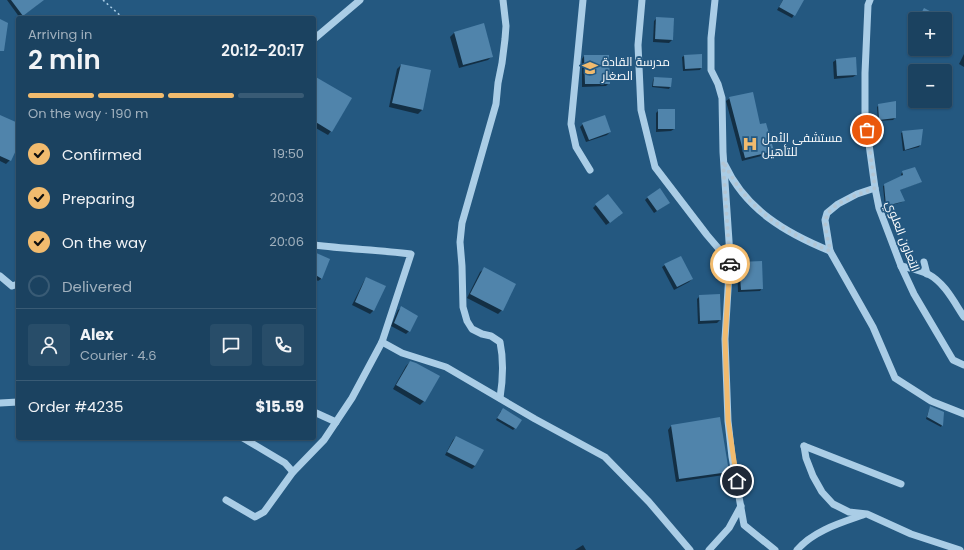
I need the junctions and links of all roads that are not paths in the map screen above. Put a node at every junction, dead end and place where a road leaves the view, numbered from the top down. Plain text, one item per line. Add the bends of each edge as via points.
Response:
1 (360, 0) edge
2 (503, 0) edge
3 (583, 0) edge
4 (642, 0) edge
5 (715, 0) edge
6 (870, 0) edge
7 (316, 37) edge
8 (723, 161) junction
9 (590, 170) dead end
10 (875, 188) junction
11 (316, 245) edge
12 (830, 251) junction
13 (730, 262) junction
14 (924, 262) dead end
15 (901, 266) junction
16 (927, 274) junction
17 (0, 276) edge
18 (16, 285) edge
19 (964, 317) edge
20 (382, 342) junction
21 (964, 365) edge
22 (500, 398) junction
23 (16, 402) edge
24 (0, 404) edge
25 (316, 413) edge
26 (964, 414) edge
27 (336, 422) junction
28 (246, 440) edge
29 (293, 472) junction
30 (900, 484) dead end
31 (226, 500) dead end
32 (741, 506) junction
33 (867, 514) junction
34 (690, 550) edge
35 (708, 550) edge
36 (775, 550) edge
37 (797, 550) edge
38 (960, 550) edge

1 - 7 street
2 - 22 street via 506,26 496,104 462,223 460,242 463,307 467,321 472,328 500,342 503,365
3 - 9 street via 571,124 576,147
4 - 13 street via 638,44 641,110 654,167
5 - 8 street via 711,70 722,98
6 - 10 street, التعاون العلوي via 865,115
8 - 12 street via 730,176 763,215 805,240
8 - 13 street
10 - 12 street via 857,194 827,213 825,220
10 - 15 street, التعاون العلوي via 879,208
11 - 20 street via 411,254
12 - 26 street via 873,328 895,378 931,401
13 - 32 street via 725,339 728,420
14 - 16 street
15 - 16 street
15 - 21 street, التعاون العلوي via 914,294 953,360
16 - 19 street via 938,281
17 - 18 street via 12,286
20 - 22 street via 402,353 446,367
20 - 27 street via 360,386
22 - 34 street via 605,457 649,502
23 - 24 street
25 - 27 street
27 - 29 street via 324,440
28 - 29 street via 285,463
29 - 31 street via 264,512 255,517
30 - 33 street via 804,446 806,458 822,492 833,504 849,512
32 - 35 street via 729,528
32 - 36 street via 744,525
33 - 37 street via 838,524 805,541
33 - 38 street via 911,534

